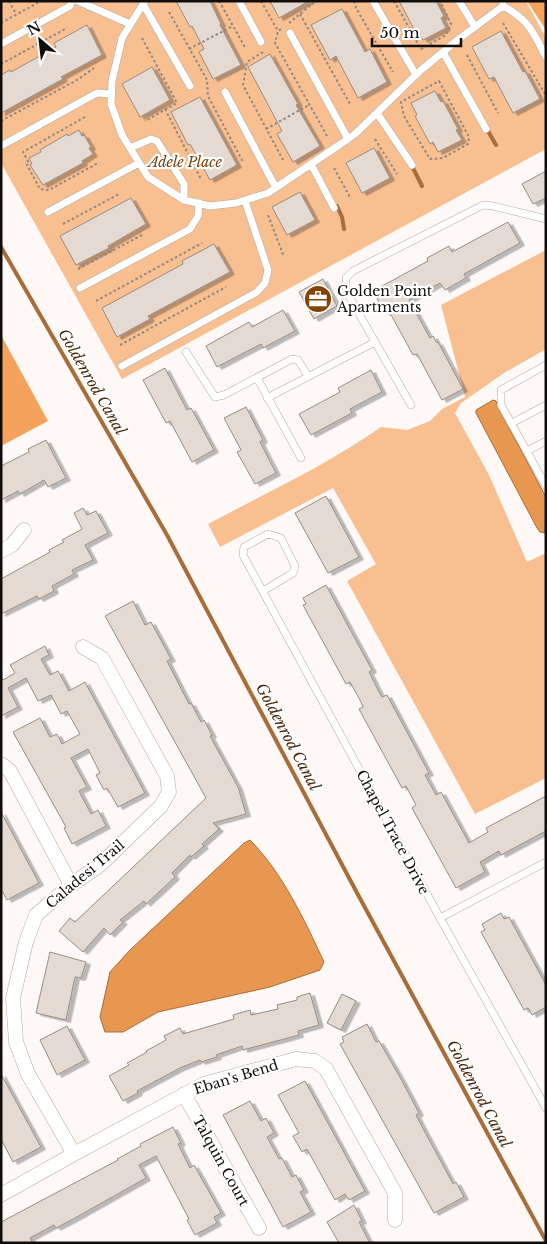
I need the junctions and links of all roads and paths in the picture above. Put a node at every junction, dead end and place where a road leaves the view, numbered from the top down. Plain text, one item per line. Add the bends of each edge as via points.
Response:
1 (9, 1) edge
2 (41, 1) edge
3 (72, 1) edge
4 (78, 1) edge
5 (219, 1) edge
6 (239, 1) edge
7 (261, 1) edge
8 (316, 1) edge
9 (354, 1) edge
10 (373, 1) edge
11 (394, 1) edge
12 (440, 1) edge
13 (459, 1) edge
14 (144, 3) edge
15 (503, 4) edge
16 (169, 12) dead end
17 (300, 14) junction
18 (16, 15) junction
19 (1, 23) edge
20 (503, 23) dead end
21 (130, 24) junction
22 (232, 26) junction
23 (474, 27) junction
24 (67, 28) dead end
25 (278, 31) junction
26 (290, 33) dead end
27 (142, 38) dead end
28 (261, 42) dead end
29 (1, 44) edge
30 (268, 48) dead end
31 (189, 49) junction
32 (246, 49) dead end
33 (443, 52) junction
34 (467, 56) dead end
35 (546, 57) edge
36 (1, 64) edge
37 (94, 68) dead end
38 (393, 72) dead end
39 (416, 75) junction
40 (444, 79) dead end
41 (439, 81) junction
42 (190, 86) dead end
43 (225, 92) dead end
44 (112, 94) junction
45 (545, 94) edge
46 (350, 104) dead end
47 (309, 105) junction
48 (165, 109) junction
49 (377, 113) junction
50 (498, 113) dead end
51 (85, 117) dead end
52 (1, 121) edge
53 (145, 121) dead end
54 (266, 128) junction
55 (486, 129) dead end
56 (327, 136) dead end
57 (348, 139) junction
58 (374, 139) dead end
59 (1, 146) edge
60 (130, 148) junction
61 (283, 160) dead end
62 (243, 162) dead end
63 (98, 163) dead end
64 (139, 163) junction
65 (311, 164) junction
66 (412, 165) dead end
67 (334, 168) dead end
68 (397, 174) dead end
69 (201, 179) dead end
70 (276, 188) junction
71 (119, 194) dead end
72 (184, 200) junction
73 (351, 200) dead end
74 (245, 201) junction
75 (199, 203) junction
76 (334, 208) dead end
77 (48, 212) dead end
78 (268, 216) dead end
79 (546, 219) edge
80 (63, 224) dead end
81 (142, 234) dead end
82 (202, 243) dead end
83 (284, 257) dead end
84 (78, 269) dead end
85 (226, 287) dead end
86 (80, 288) dead end
87 (96, 301) dead end
88 (375, 342) junction
89 (120, 345) dead end
90 (186, 352) dead end
91 (546, 365) edge
92 (122, 366) dead end
93 (308, 376) junction
94 (257, 378) junction
95 (267, 398) junction
96 (411, 405) dead end
97 (546, 405) edge
98 (512, 424) junction
99 (546, 441) edge
100 (527, 451) junction
101 (301, 458) dead end
102 (544, 477) edge
103 (546, 486) edge
104 (24, 530) dead end
105 (1, 551) edge
106 (263, 591) junction
107 (83, 647) dead end
108 (1, 764) edge
109 (546, 862) edge
110 (71, 886) junction
111 (440, 918) junction
112 (184, 1094) junction
113 (546, 1108) edge
114 (74, 1154) junction
115 (1, 1196) edge
116 (395, 1220) dead end
117 (259, 1228) dead end

1 - 18 path
2 - 18 path
3 - 29 lane via 70,6
4 - 21 lane
5 - 22 path
6 - 28 lane
7 - 25 path
8 - 17 path
9 - 38 path
10 - 39 lane
11 - 12 path via 421,49 446,35 450,27
13 - 23 lane
14 - 21 lane
14 - 42 lane
15 - 23 lane
15 - 35 lane via 531,28
16 - 31 path
17 - 25 path
17 - 46 path
18 - 19 path
20 - 45 path
21 - 44 lane via 122,38
22 - 31 path
22 - 32 path
23 - 33 lane
24 - 36 path
25 - 47 path via 275,44
26 - 57 lane
27 - 48 path via 177,103
30 - 54 path via 247,62 243,85
31 - 62 path via 207,80 208,96
33 - 39 lane
33 - 55 lane
34 - 50 path
37 - 52 path
39 - 49 lane
40 - 41 path
41 - 41 path via 401,102 404,116 430,159 446,157 468,144 470,137
43 - 70 lane
44 - 59 lane via 97,93
44 - 60 lane via 111,104
47 - 54 path
47 - 56 path
48 - 53 path
48 - 69 path
49 - 57 lane
49 - 66 lane
51 - 63 path via 23,152 40,189 45,190
54 - 61 path
57 - 65 lane
58 - 68 path
60 - 64 lane
60 - 72 lane via 151,139 157,141 184,184
64 - 72 lane via 148,177
64 - 77 lane
65 - 70 lane
65 - 76 lane
67 - 73 path
70 - 74 lane
71 - 80 path
72 - 75 lane
74 - 75 lane via 210,206
74 - 92 lane via 268,270 265,283 257,292
75 - 86 lane via 198,216 190,230
78 - 83 path
79 - 88 lane via 483,205 353,271 346,278 346,290
81 - 84 path
82 - 87 path
85 - 89 path
88 - 93 lane
88 - 96 lane
90 - 94 lane via 215,397
91 - 98 lane via 501,390 501,405
93 - 94 lane via 298,360 292,359
93 - 95 lane
94 - 95 lane
95 - 101 lane
97 - 98 lane
98 - 100 lane
99 - 100 lane
100 - 102 lane
102 - 103 lane
104 - 105 street via 12,545
106 - 106 lane, Chapel Trace Drive via 243,555 244,547 268,534 281,538 295,566 293,573
106 - 111 lane, Chapel Trace Drive
107 - 110 street, Caladesi Trail via 102,658 167,776 169,792 162,806 100,865
108 - 110 street via 10,771
109 - 111 lane
110 - 114 street, Caladesi Trail via 36,915 13,998 16,1042 28,1074
111 - 113 lane, Chapel Trace Drive
112 - 114 street, Eban's Bend
112 - 116 street, Eban's Bend via 204,1084 296,1059 314,1061 326,1069 395,1193
112 - 117 street, Talquin Court
114 - 115 street, Eban's Bend

